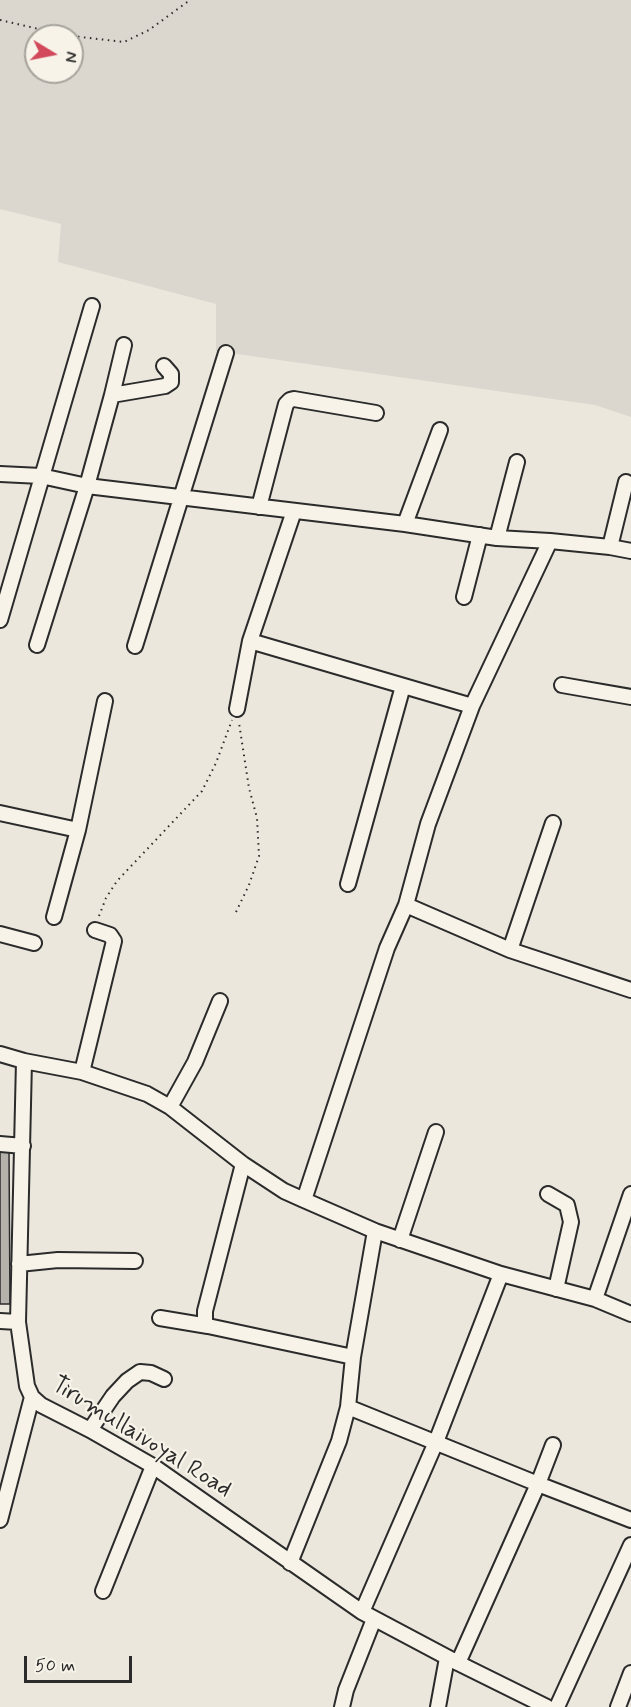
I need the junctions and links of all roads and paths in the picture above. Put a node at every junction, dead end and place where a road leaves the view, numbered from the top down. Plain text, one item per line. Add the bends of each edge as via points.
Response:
1 (190, 0) edge
2 (0, 20) edge
3 (24, 25) edge
4 (84, 37) edge
5 (92, 306) dead end
6 (124, 345) dead end
7 (226, 353) dead end
8 (164, 366) dead end
9 (112, 395) junction
10 (376, 413) dead end
11 (440, 430) dead end
12 (517, 462) dead end
13 (0, 474) edge
14 (41, 476) junction
15 (626, 482) dead end
16 (87, 486) junction
17 (181, 498) junction
18 (259, 507) junction
19 (294, 511) junction
20 (405, 524) junction
21 (480, 535) junction
22 (497, 538) junction
23 (550, 541) junction
24 (610, 547) junction
25 (631, 550) edge
26 (464, 597) dead end
27 (0, 620) edge
28 (250, 641) junction
29 (37, 645) dead end
30 (135, 646) dead end
31 (562, 685) dead end
32 (404, 686) junction
33 (631, 697) edge
34 (105, 701) dead end
35 (472, 706) junction
36 (237, 709) junction
37 (0, 813) edge
38 (553, 823) dead end
39 (78, 830) junction
40 (348, 884) dead end
41 (406, 905) junction
42 (237, 912) dead end
43 (54, 917) dead end
44 (94, 930) joint
45 (0, 934) edge
46 (34, 944) dead end
47 (510, 950) junction
48 (631, 990) edge
49 (220, 1001) dead end
50 (0, 1054) edge
51 (24, 1060) junction
52 (82, 1072) junction
53 (170, 1107) junction
54 (436, 1132) dead end
55 (0, 1144) edge
56 (22, 1146) junction
57 (243, 1164) junction
58 (548, 1194) dead end
59 (631, 1194) edge
60 (304, 1200) junction
61 (375, 1231) junction
62 (400, 1240) junction
63 (135, 1261) dead end
64 (20, 1264) junction
65 (501, 1274) junction
66 (556, 1289) junction
67 (595, 1299) junction
68 (631, 1314) edge
69 (160, 1318) dead end
70 (0, 1321) edge
71 (18, 1322) junction
72 (208, 1326) junction
73 (353, 1357) junction
74 (164, 1379) dead end
75 (32, 1397) junction
76 (348, 1407) junction
77 (90, 1430) junction
78 (436, 1442) junction
79 (553, 1445) dead end
80 (153, 1466) junction
81 (538, 1484) junction
82 (0, 1520) edge
83 (631, 1520) edge
84 (631, 1545) edge
85 (290, 1563) junction
86 (103, 1591) dead end
87 (368, 1616) junction
88 (453, 1661) junction
89 (631, 1673) edge
90 (531, 1703) edge
91 (342, 1707) edge
92 (438, 1707) edge
93 (547, 1707) edge
94 (557, 1707) edge
95 (618, 1707) edge

1 - 4 path via 149,30 124,42
2 - 3 path
5 - 14 street
6 - 9 street
7 - 17 street
8 - 9 street via 171,374 171,382 165,386
9 - 16 street
10 - 18 street via 290,400
11 - 20 street
12 - 22 street
13 - 14 street
14 - 16 street
14 - 27 street
15 - 24 street
16 - 17 street
16 - 29 street
17 - 18 street
17 - 30 street
18 - 19 street
19 - 20 street
19 - 28 street
20 - 21 street
21 - 22 street
21 - 26 street
22 - 23 street
23 - 24 street
23 - 35 street
24 - 25 street
28 - 32 street
28 - 36 street
31 - 33 street
32 - 35 street
32 - 40 street
34 - 39 street
35 - 41 street via 428,824
36 - 42 path via 260,856
36 - 44 path via 202,791 117,880
37 - 39 street
38 - 47 street
39 - 43 street
41 - 47 street
41 - 60 street via 387,948
44 - 52 street via 110,935 114,941
45 - 46 street
47 - 48 street
49 - 53 street via 195,1062
50 - 51 street
51 - 52 street
51 - 56 street, Tirumullaivoyal Road
52 - 53 street via 147,1094
53 - 57 street
54 - 62 street
55 - 56 street
56 - 64 street, Tirumullaivoyal Road
57 - 60 street
57 - 72 street via 205,1311
58 - 66 street via 567,1205 571,1222
59 - 67 street
60 - 61 street
61 - 62 street
61 - 73 street
62 - 65 street
63 - 64 street via 58,1260
64 - 71 street, Tirumullaivoyal Road
65 - 66 street
65 - 78 street
66 - 67 street
67 - 68 street
69 - 72 street
70 - 71 street
71 - 75 street, Tirumullaivoyal Road
72 - 73 street
73 - 76 street
74 - 77 street via 140,1372 113,1396
75 - 77 street, Tirumullaivoyal Road
75 - 82 street
76 - 78 street
76 - 85 street via 339,1441
77 - 80 street, Tirumullaivoyal Road
78 - 81 street
78 - 87 street
79 - 81 street
80 - 85 street, Tirumullaivoyal Road
80 - 86 street
81 - 83 street
81 - 88 street
84 - 94 street
85 - 87 street, Tirumullaivoyal Road
87 - 88 street, Tirumullaivoyal Road
87 - 91 street
88 - 90 street, Tirumullaivoyal Road
88 - 92 street
89 - 95 street
90 - 93 street, Tirumullaivoyal Road

